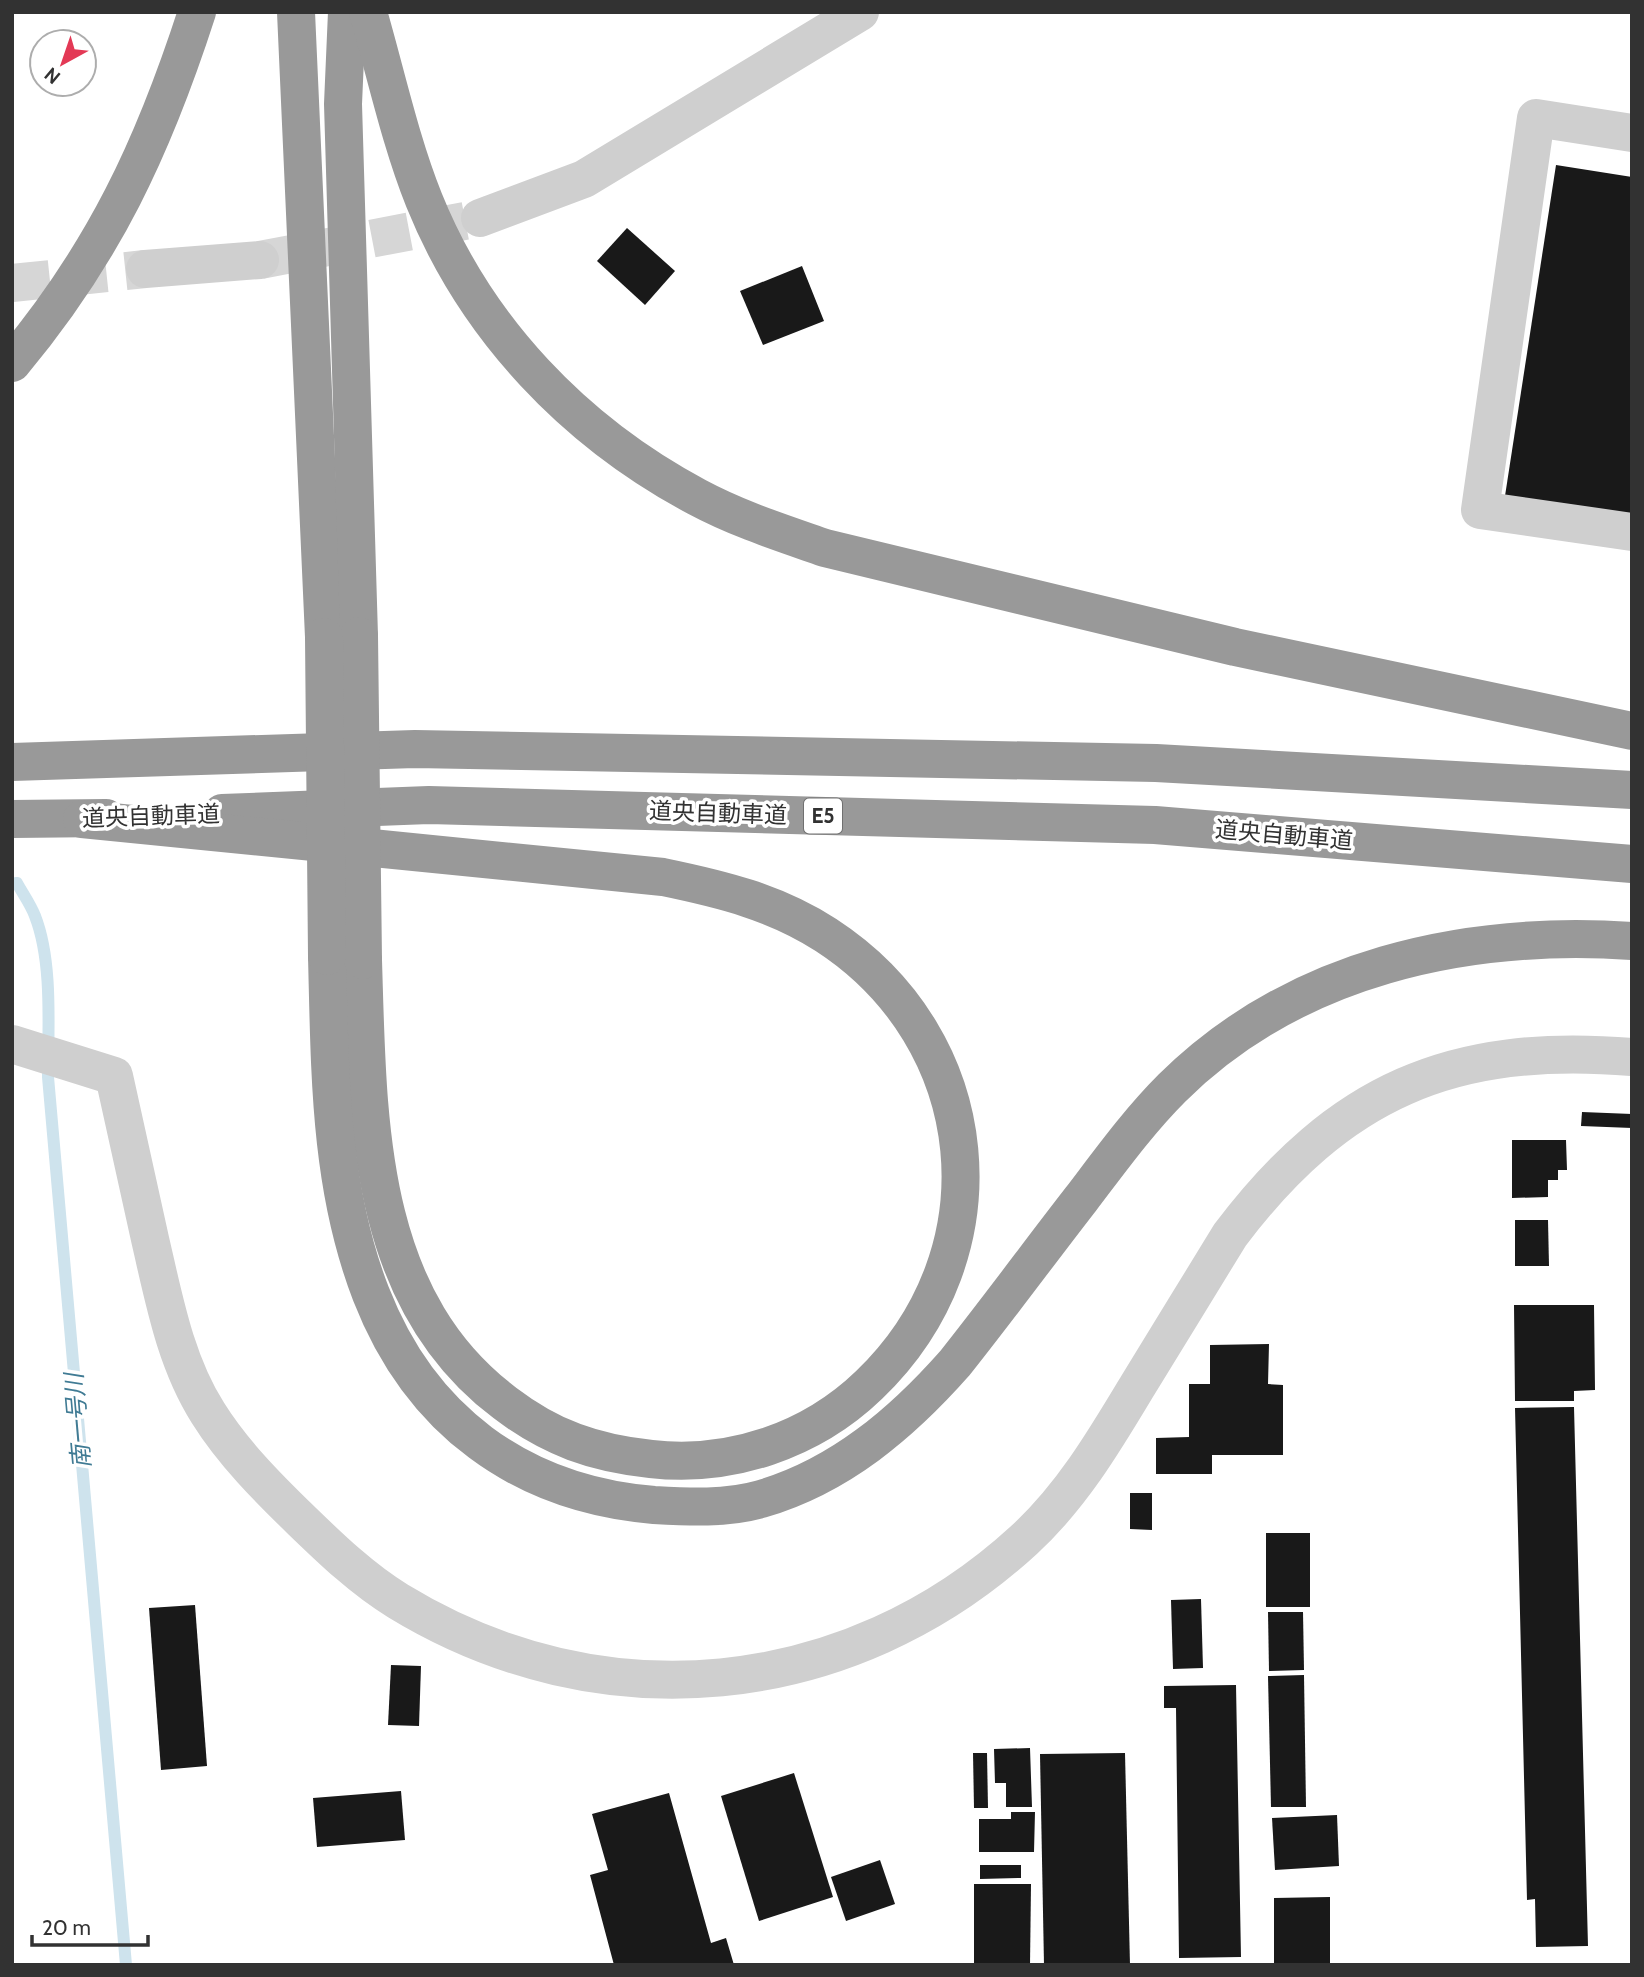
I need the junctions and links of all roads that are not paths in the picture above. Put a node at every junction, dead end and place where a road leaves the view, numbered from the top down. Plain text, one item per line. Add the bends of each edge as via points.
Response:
1 (197, 12) edge
2 (296, 12) edge
3 (347, 12) edge
4 (368, 12) edge
5 (860, 12) edge
6 (1632, 133) edge
7 (480, 218) tunnel mouth
8 (260, 260) tunnel mouth
9 (145, 269) tunnel mouth
10 (12, 363) edge
11 (1632, 532) edge
12 (342, 636) junction
13 (1632, 731) edge
14 (12, 762) edge
15 (1632, 790) edge
16 (12, 819) edge
17 (82, 819) junction
18 (1632, 864) edge
19 (1632, 941) edge
20 (345, 958) junction
21 (13, 1044) edge
22 (1632, 1057) edge

1 - 10 highway via 128,191 88,262
2 - 12 highway
3 - 12 highway
4 - 13 highway via 424,199 456,267 521,359 583,419 653,472 763,527 825,548 1235,647
5 - 7 street via 584,179
6 - 11 street via 1536,118 1480,510
8 - 9 street
12 - 20 highway, bridge
14 - 15 highway via 415,749 1156,763
16 - 17 highway, 道央自動車道 / E5
17 - 18 highway, 道央自動車道 / E5 via 429,805 1142,824
17 - 20 highway via 663,877 735,892 829,936 878,977 906,1009 928,1040 952,1098 960,1137 959,1210 941,1277 911,1335 892,1361 844,1407 782,1442 741,1455 704,1461 633,1457 544,1431 486,1389 456,1357 410,1288 382,1199
19 - 20 highway via 1578,937 1479,943 1386,964 1276,1009 1220,1046 1172,1088 1125,1141 955,1363 886,1433 826,1472 760,1500 687,1507 594,1496 518,1468 466,1434 423,1389 383,1319 354,1245 332,1122
21 - 22 street via 114,1076 166,1311 183,1365 208,1413 276,1495 363,1575 396,1600 443,1625 548,1665 601,1676 701,1680 795,1667 852,1649 936,1608 1002,1559 1080,1477 1230,1235 1257,1200 1292,1161 1349,1116 1387,1094 1467,1064 1572,1052

